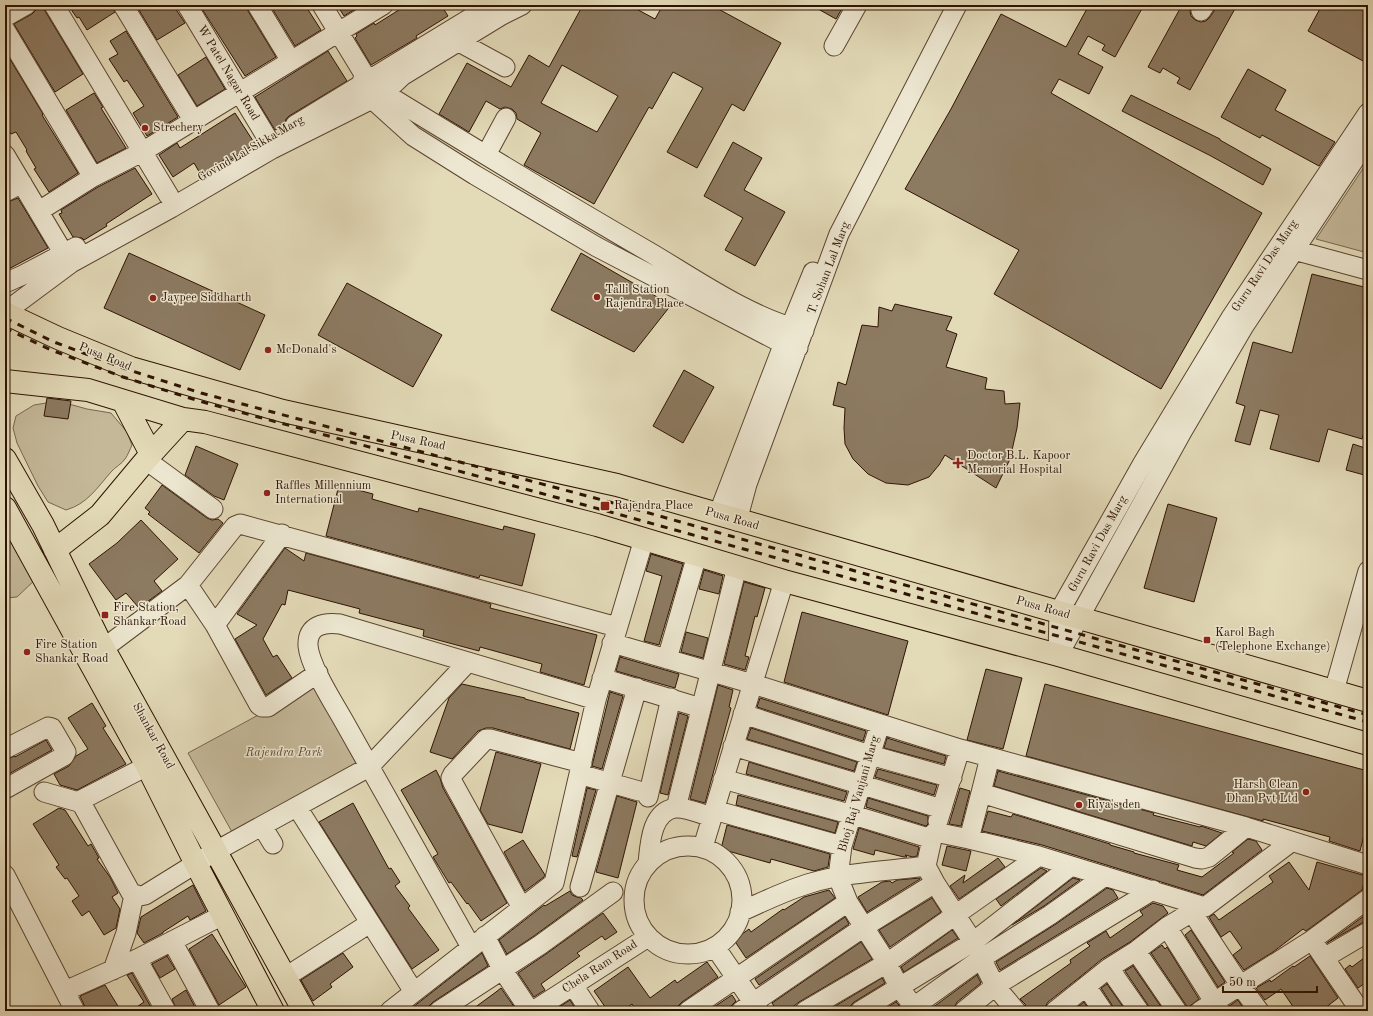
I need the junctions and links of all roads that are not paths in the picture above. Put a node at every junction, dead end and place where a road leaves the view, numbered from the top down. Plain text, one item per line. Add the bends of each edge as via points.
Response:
1 (26, 5) edge
2 (54, 5) edge
3 (123, 5) edge
4 (187, 5) edge
5 (257, 5) edge
6 (322, 5) edge
7 (383, 5) edge
8 (492, 5) edge
9 (522, 5) edge
10 (857, 5) edge
11 (943, 5) edge
12 (957, 5) edge
13 (464, 12) edge
14 (5, 17) edge
15 (5, 30) edge
16 (339, 32) junction
17 (459, 42) junction
18 (834, 46) dead end
19 (290, 61) junction
20 (505, 67) dead end
21 (371, 85) junction
22 (239, 92) junction
23 (1368, 113) edge
24 (506, 118) dead end
25 (193, 120) junction
26 (1368, 139) edge
27 (269, 141) junction
28 (142, 152) junction
29 (5, 155) edge
30 (486, 155) junction
31 (93, 178) junction
32 (22, 183) junction
33 (5, 192) edge
34 (169, 196) junction
35 (39, 211) junction
36 (609, 228) junction
37 (597, 247) junction
38 (1294, 250) junction
39 (68, 258) junction
40 (1368, 270) edge
41 (5, 283) edge
42 (5, 312) edge
43 (794, 337) junction
44 (5, 382) edge
45 (124, 401) junction
46 (183, 419) junction
47 (149, 457) junction
48 (5, 459) edge
49 (5, 508) edge
50 (214, 509) dead end
51 (727, 518) junction
52 (282, 534) junction
53 (644, 539) junction
54 (55, 550) junction
55 (697, 555) junction
56 (737, 567) junction
57 (1367, 580) edge
58 (784, 581) junction
59 (188, 585) junction
60 (1081, 614) junction
61 (215, 625) junction
62 (615, 635) junction
63 (95, 645) junction
64 (1058, 655) junction
65 (667, 659) junction
66 (468, 662) junction
67 (710, 671) junction
68 (318, 673) junction
69 (602, 678) junction
70 (753, 684) junction
71 (637, 688) junction
72 (1334, 691) junction
73 (671, 698) junction
74 (596, 700) junction
75 (1368, 701) edge
76 (701, 708) junction
77 (743, 714) junction
78 (880, 724) junction
79 (1368, 744) edge
80 (733, 746) junction
81 (5, 749) edge
82 (960, 749) junction
83 (870, 755) junction
84 (990, 757) junction
85 (147, 766) junction
86 (369, 767) junction
87 (580, 768) junction
88 (952, 778) junction
89 (723, 779) junction
90 (609, 782) junction
91 (862, 785) junction
92 (5, 789) edge
93 (44, 792) dead end
94 (981, 793) junction
95 (82, 803) junction
96 (297, 807) junction
97 (676, 808) junction
98 (942, 809) junction
99 (713, 814) junction
100 (853, 815) junction
101 (262, 826) junction
102 (1246, 827) junction
103 (933, 836) junction
104 (969, 839) junction
105 (1291, 842) junction
106 (273, 844) dead end
107 (842, 846) junction
108 (703, 847) junction
109 (216, 851) junction
110 (1038, 856) junction
111 (648, 863) junction
112 (196, 864) junction
113 (1368, 865) edge
114 (926, 866) junction
115 (1071, 866) junction
116 (5, 875) edge
117 (1105, 876) junction
118 (838, 877) junction
119 (554, 883) junction
120 (935, 884) junction
121 (580, 887) junction
122 (1153, 890) junction
123 (613, 892) junction
124 (134, 895) junction
125 (633, 895) junction
126 (1368, 899) edge
127 (848, 902) junction
128 (522, 908) junction
129 (1199, 909) junction
130 (740, 912) junction
131 (956, 915) junction
132 (223, 916) junction
133 (370, 923) junction
134 (864, 927) junction
135 (1167, 927) junction
136 (1368, 932) edge
137 (648, 937) junction
138 (1312, 940) junction
139 (172, 941) junction
140 (478, 942) junction
141 (973, 942) junction
142 (715, 947) junction
143 (1136, 951) junction
144 (982, 958) junction
145 (1324, 958) junction
146 (137, 959) junction
147 (887, 963) junction
148 (1109, 968) junction
149 (502, 969) junction
150 (113, 970) junction
151 (295, 971) dead end
152 (736, 978) junction
153 (573, 985) junction
154 (1240, 985) junction
155 (995, 986) junction
156 (1086, 986) junction
157 (899, 987) junction
158 (65, 992) junction
159 (414, 992) junction
160 (751, 1008) edge
161 (1211, 1008) edge
162 (1361, 1008) edge
163 (1062, 1009) edge
164 (913, 1010) edge
165 (75, 1011) edge
166 (166, 1011) edge
167 (210, 1011) edge
168 (273, 1011) edge
169 (304, 1011) edge
170 (390, 1011) edge
171 (439, 1011) edge
172 (532, 1011) edge
173 (590, 1011) edge
174 (688, 1011) edge
175 (805, 1011) edge
176 (860, 1011) edge
177 (964, 1011) edge
178 (1016, 1011) edge
179 (1103, 1011) edge
180 (1139, 1011) edge
181 (1177, 1011) edge
182 (1260, 1011) edge

1 - 14 street
2 - 28 street
3 - 25 street
4 - 22 street, W Patel Nagar Road
5 - 19 street
6 - 16 street
7 - 16 street
8 - 13 street, Govind Lal Sikka Marg
9 - 17 street
10 - 18 street
11 - 43 street, T. Sohan Lal Marg via 833,223
12 - 43 street, T. Sohan Lal Marg via 839,234
13 - 21 street, Govind Lal Sikka Marg
15 - 31 street
16 - 19 street
16 - 21 street
17 - 20 street
17 - 21 street via 402,76
19 - 22 street
21 - 27 street, Govind Lal Sikka Marg
21 - 30 street
21 - 37 street via 413,136
21 - 39 street, Govind Lal Sikka Marg via 272,149 171,208
22 - 25 street
22 - 27 street, W Patel Nagar Road
23 - 60 street, Guru Ravi Das Marg via 1232,316 1143,463
24 - 30 street
25 - 28 street
26 - 38 street, Guru Ravi Das Marg
27 - 34 street, Govind Lal Sikka Marg
28 - 31 street
28 - 34 street
29 - 32 street
30 - 36 street
31 - 35 street
32 - 33 street
32 - 35 street
34 - 39 street, Govind Lal Sikka Marg
35 - 39 street
36 - 37 street
36 - 43 street via 732,300 775,322
37 - 43 street via 774,339
38 - 40 street
38 - 60 street, Guru Ravi Das Marg via 1244,326 1194,411
39 - 41 street, Govind Lal Sikka Marg
39 - 42 street, Govind Lal Sikka Marg
42 - 51 main road, Pusa Road via 58,338 131,368 284,411 617,485
43 - 51 street, T. Sohan Lal Marg
44 - 45 main road via 88,390
45 - 46 main road
45 - 47 main road
46 - 47 main road
46 - 53 main road via 212,424
47 - 50 street
47 - 54 main road via 100,515
48 - 54 main road, Shankar Road
49 - 63 main road, Shankar Road
51 - 60 main road, Pusa Road
52 - 59 street via 238,524
52 - 61 street
52 - 62 street
53 - 55 main road
53 - 62 street
54 - 63 main road, Shankar Road
55 - 56 main road
55 - 65 street
56 - 58 main road
56 - 67 street
57 - 72 street
58 - 64 main road
58 - 70 street
59 - 61 street
59 - 63 street
60 - 64 street, Guru Ravi Das Marg
60 - 72 main road, Pusa Road
61 - 68 street via 262,707 268,708
62 - 65 street
62 - 69 street
63 - 85 main road, Shankar Road
63 - 109 main road, Shankar Road
64 - 79 main road
65 - 67 street
66 - 68 street via 340,624 328,623 310,633 308,644
66 - 74 street
66 - 86 street
67 - 70 street
67 - 76 street
68 - 86 street
69 - 71 street
69 - 74 street
70 - 77 street
70 - 78 street
71 - 73 street
71 - 90 street
72 - 75 main road, Pusa Road
73 - 76 street
73 - 90 street via 644,794
74 - 87 street
76 - 97 street
77 - 80 street
77 - 83 street
78 - 82 street
78 - 83 street, Bhoj Raj Vanjani Marg
80 - 89 street
80 - 91 street
81 - 92 street via 48,727 52,728 66,752 64,756
82 - 84 street
82 - 88 street
83 - 88 street
83 - 91 street, Bhoj Raj Vanjani Marg
84 - 94 street
84 - 102 street
85 - 95 street
85 - 112 main road, Shankar Road
86 - 96 street
86 - 140 street
87 - 90 street
87 - 119 street
87 - 128 street via 486,739 451,778
88 - 98 street
89 - 99 street
89 - 100 street
90 - 121 street
91 - 98 street
91 - 100 street, Bhoj Raj Vanjani Marg
93 - 95 street
94 - 102 street via 1202,859 1209,857
94 - 104 street
95 - 124 street
96 - 101 street
96 - 133 street
97 - 99 street
97 - 111 street via 668,810 653,829
98 - 103 street
99 - 107 street
99 - 108 street
100 - 103 street
100 - 107 street, Bhoj Raj Vanjani Marg
101 - 106 street
101 - 109 street
102 - 105 street
103 - 104 street
103 - 114 street
104 - 110 street
105 - 113 street
105 - 129 street
107 - 118 street, Bhoj Raj Vanjani Marg
108 - 111 street via 683,847 665,851
108 - 130 street via 729,865 738,882 742,900
109 - 112 street
109 - 169 main road, Shankar Road
110 - 115 street
110 - 131 street
111 - 125 street via 638,877
112 - 124 street via 145,894
112 - 132 main road, Shankar Road
114 - 118 street
114 - 120 street
115 - 117 street
115 - 141 street
116 - 158 street
117 - 122 street
117 - 144 street via 1050,916
118 - 127 street, Bhoj Raj Vanjani Marg
118 - 130 street via 811,883
119 - 121 street
119 - 128 street
120 - 131 street
120 - 134 street
121 - 123 street
122 - 129 street
122 - 155 street
123 - 125 street
123 - 149 street
124 - 150 street via 126,933
125 - 137 street via 637,921
126 - 138 street
127 - 134 street, Bhoj Raj Vanjani Marg
127 - 152 street
128 - 140 street
129 - 135 street
129 - 154 street
130 - 142 street via 739,919 729,935
131 - 141 street
131 - 147 street
132 - 139 street
132 - 168 main road, Shankar Road
133 - 151 street via 339,936
133 - 159 street
134 - 147 street, Bhoj Raj Vanjani Marg
134 - 160 street
135 - 143 street
135 - 161 street
136 - 145 street
137 - 142 street via 663,949 681,954 700,954
137 - 153 street, Chela Ram Road
138 - 145 street
138 - 154 street
139 - 146 street
139 - 167 street
140 - 149 street
140 - 159 street
141 - 144 street
141 - 157 street
142 - 152 street
143 - 148 street
143 - 181 street
144 - 155 street
144 - 164 street
145 - 162 street
146 - 150 street
146 - 166 street
147 - 157 street, Bhoj Raj Vanjani Marg
147 - 175 street
148 - 156 street
148 - 180 street
149 - 171 street
149 - 172 street
150 - 158 street
152 - 160 street
152 - 174 street
153 - 172 street, Chela Ram Road
153 - 173 street
154 - 161 street
154 - 182 street
155 - 177 street
155 - 178 street
156 - 163 street
156 - 179 street
157 - 164 street, Bhoj Raj Vanjani Marg
157 - 176 street
158 - 165 street
159 - 170 street

